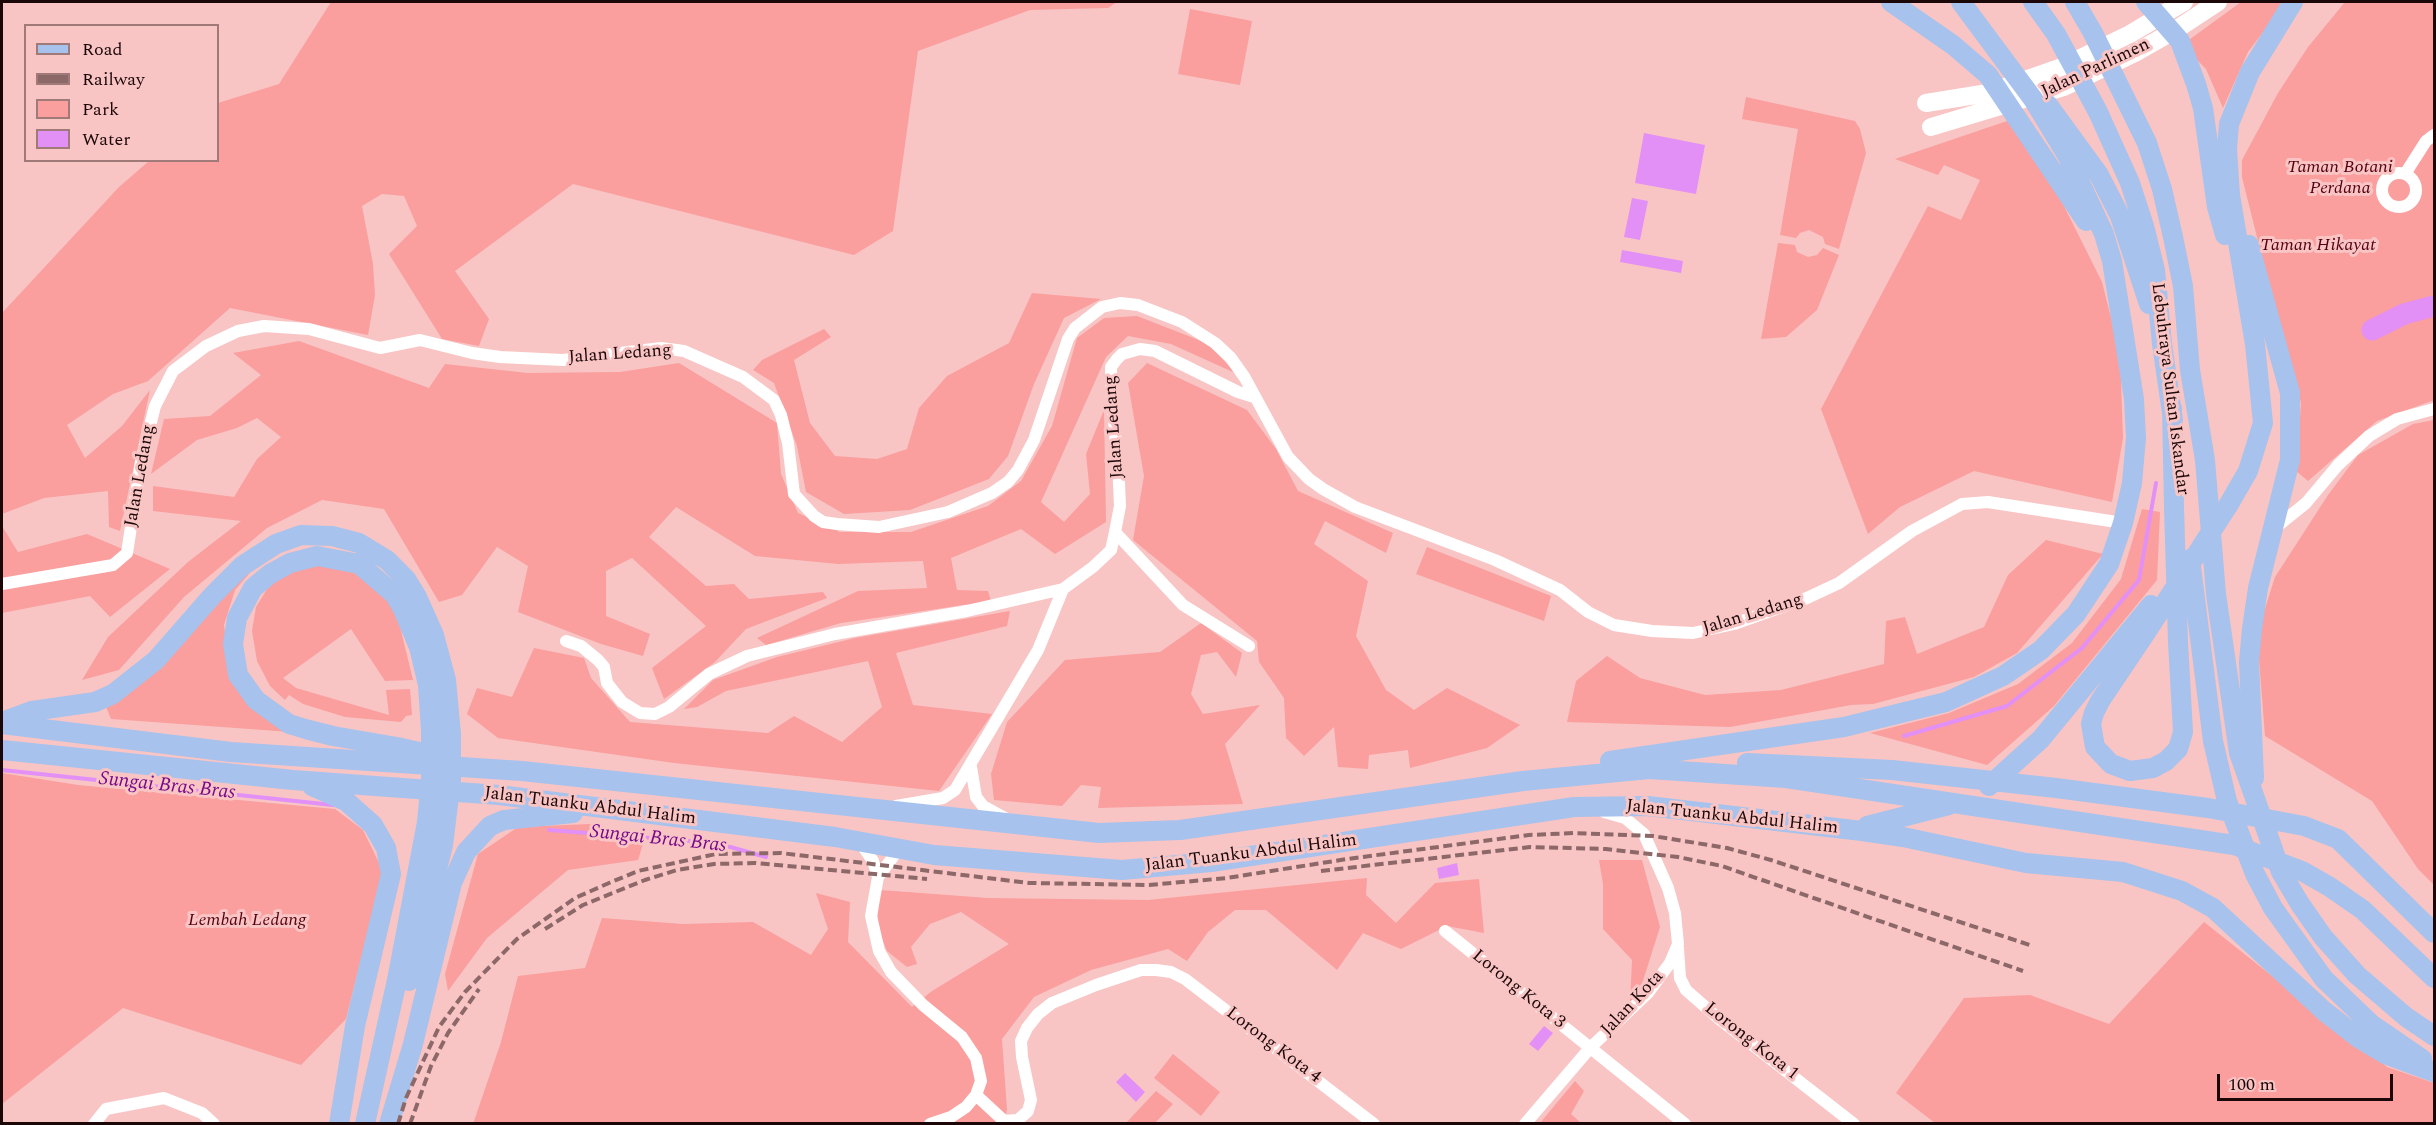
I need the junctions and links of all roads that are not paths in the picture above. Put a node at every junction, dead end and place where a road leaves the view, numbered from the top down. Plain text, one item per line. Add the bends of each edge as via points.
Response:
1 (1891, 2) edge
2 (1961, 2) edge
3 (2033, 2) edge
4 (2075, 2) edge
5 (2146, 2) edge
6 (2184, 2) edge
7 (2218, 2) edge
8 (2293, 2) edge
9 (1993, 43) junction
10 (1954, 98) junction
11 (1926, 103) dead end
12 (1959, 119) junction
13 (1931, 127) dead end
14 (2434, 135) edge
15 (2405, 174) dead end
16 (2230, 195) junction
17 (2117, 285) junction
18 (2162, 344) junction
19 (2255, 344) junction
20 (1254, 397) junction
21 (2434, 409) edge
22 (2178, 502) junction
23 (2281, 502) junction
24 (2306, 503) junction
25 (2229, 504) junction
26 (2123, 523) junction
27 (2275, 528) junction
28 (1115, 532) junction
29 (2, 584) edge
30 (1063, 589) junction
31 (566, 641) dead end
32 (1249, 646) dead end
33 (437, 682) junction
34 (2, 723) edge
35 (2, 750) edge
36 (970, 767) junction
37 (1649, 769) junction
38 (504, 770) junction
39 (293, 780) junction
40 (1524, 781) junction
41 (2254, 794) junction
42 (865, 806) junction
43 (1574, 807) junction
44 (603, 810) junction
45 (1046, 828) junction
46 (1847, 829) junction
47 (859, 841) junction
48 (433, 844) junction
49 (900, 849) junction
50 (878, 878) junction
51 (1445, 931) dead end
52 (2434, 933) edge
53 (1678, 944) junction
54 (2434, 978) edge
55 (2434, 1036) edge
56 (1590, 1048) junction
57 (2434, 1067) edge
58 (2434, 1072) edge
59 (976, 1095) junction
60 (94, 1124) edge
61 (214, 1124) edge
62 (339, 1124) edge
63 (365, 1124) edge
64 (376, 1124) edge
65 (389, 1124) edge
66 (930, 1124) edge
67 (1374, 1124) edge
68 (1525, 1124) edge
69 (1685, 1124) edge
70 (1854, 1124) edge

1 - 17 main road via 1988,75 2083,214
2 - 9 main road
3 - 18 main road, Lebuhraya Sultan Iskandar via 2056,34 2098,112 2130,183 2155,270
4 - 41 main road, Lebuhraya Sultan Iskandar via 2147,143 2162,189 2182,286 2232,714 2239,753
5 - 19 main road via 2180,41 2196,84 2217,207
6 - 10 street, Jalan Parlimen via 2062,68 1988,93
7 - 12 street, Jalan Parlimen via 2134,53 2064,87
8 - 16 main road via 2250,72 2229,124
9 - 17 main road via 2067,155 2104,234
9 - 18 main road via 2033,86 2099,175 2132,248
10 - 11 street, Jalan Parlimen
10 - 12 street
12 - 13 street, Jalan Parlimen
14 - 15 street
16 - 19 main road
16 - 23 main road via 2248,240 2290,393 2290,460
17 - 26 main road via 2136,438
18 - 22 main road, Lebuhraya Sultan Iskandar via 2172,408
19 - 25 main road via 2264,423 2248,471
20 - 26 street, Jalan Ledang via 1288,457 1323,489 1356,507 1495,560 1560,590 1588,612 1614,625 1652,631 1693,633 1734,624 1807,598 1839,583 1912,531 1962,504 1988,502
20 - 28 street, Jalan Ledang via 1155,351 1140,349 1122,354 1111,367 1120,506
20 - 29 street, Jalan Ledang via 1231,358 1182,322 1138,305 1102,307 1084,318 1068,339 1034,440 1008,482 992,494 948,512 903,523 855,526 823,522 799,502 794,494 788,443 774,400 743,377 695,355 661,348 563,360 500,357 420,340 380,348 309,329 264,326 238,331 206,346 173,371 155,406 141,462 127,553 113,565
21 - 24 street via 2397,419 2369,436
22 - 25 main road via 2178,642 2182,741 2173,755 2153,768 2121,770 2095,747 2091,724 2094,713
22 - 57 main road, Lebuhraya Sultan Iskandar via 2213,741 2227,801 2255,874 2273,908 2324,979 2371,1024
23 - 24 street
23 - 27 main road
24 - 27 street
25 - 46 main road via 2141,617 2023,757 1983,790 1911,817
26 - 40 main road via 2109,564 2094,588 2048,643 2003,676 1946,702 1844,727 1580,765
27 - 41 main road via 2258,588 2249,662
28 - 30 street, Jalan Ledang via 1111,550
28 - 32 street via 1183,605
30 - 31 street, Jalan Ledang via 835,634 747,656 709,674 655,714 640,713 622,702 607,683 604,667 598,660 581,646
30 - 36 street, Jalan Ledang via 1038,650
33 - 34 main road via 438,646 406,579 387,560 359,543 332,536 301,535 276,544 242,566 156,660 114,694 95,702 32,711
33 - 38 main road via 395,595 359,564 317,556 290,563 253,588 237,618 233,644 238,675 256,700 289,724
33 - 48 main road via 431,731
34 - 38 main road, Jalan Tuanku Abdul Halim via 231,752
35 - 39 main road, Jalan Tuanku Abdul Halim
36 - 42 street, Jalan Ledang via 955,790 943,798 895,806
36 - 45 street via 973,789 983,806 1000,817
37 - 40 main road, Jalan Tuanku Abdul Halim
37 - 52 main road via 1695,761 1892,770 2208,808 2304,826 2338,839
37 - 54 main road, Jalan Tuanku Abdul Halim via 1807,781 2234,845 2302,871 2330,887 2363,910
38 - 42 main road, Jalan Tuanku Abdul Halim
39 - 44 main road, Jalan Tuanku Abdul Halim via 499,795
39 - 62 main road via 337,796 373,825 386,848 391,874 355,1028
40 - 45 main road, Jalan Tuanku Abdul Halim via 1180,830 1099,833
41 - 55 main road, Lebuhraya Sultan Iskandar via 2281,872 2323,937 2357,975
42 - 45 main road, Jalan Tuanku Abdul Halim
43 - 46 main road, Jalan Tuanku Abdul Halim via 1648,806
43 - 49 main road, Jalan Tuanku Abdul Halim via 1167,867 1122,870 942,856
43 - 53 street via 1625,819 1644,834 1668,888
44 - 47 main road, Jalan Tuanku Abdul Halim
44 - 65 main road via 504,820 490,826 466,852 452,883
46 - 58 main road, Jalan Tuanku Abdul Halim via 2026,863 2123,872 2182,891 2213,908 2324,1011 2360,1039 2385,1054
47 - 49 main road, Jalan Tuanku Abdul Halim
47 - 50 street via 873,861
48 - 63 main road
48 - 64 main road
49 - 50 street
50 - 59 street via 871,916 879,951 891,972 962,1037 976,1058 981,1081
51 - 56 street, Lorong Kota 3
53 - 56 street, Jalan Kota via 1670,963 1648,993
53 - 70 street, Lorong Kota 1 via 1680,978 1686,990
56 - 68 street, Jalan Kota
56 - 69 street, Lorong Kota 3
59 - 66 street via 951,1117
59 - 67 street, Lorong Kota 4 via 1004,1121 1018,1120 1028,1111 1032,1100 1021,1041 1038,1014 1052,1003 1141,970 1171,972
60 - 61 street via 106,1109 164,1098 202,1113

